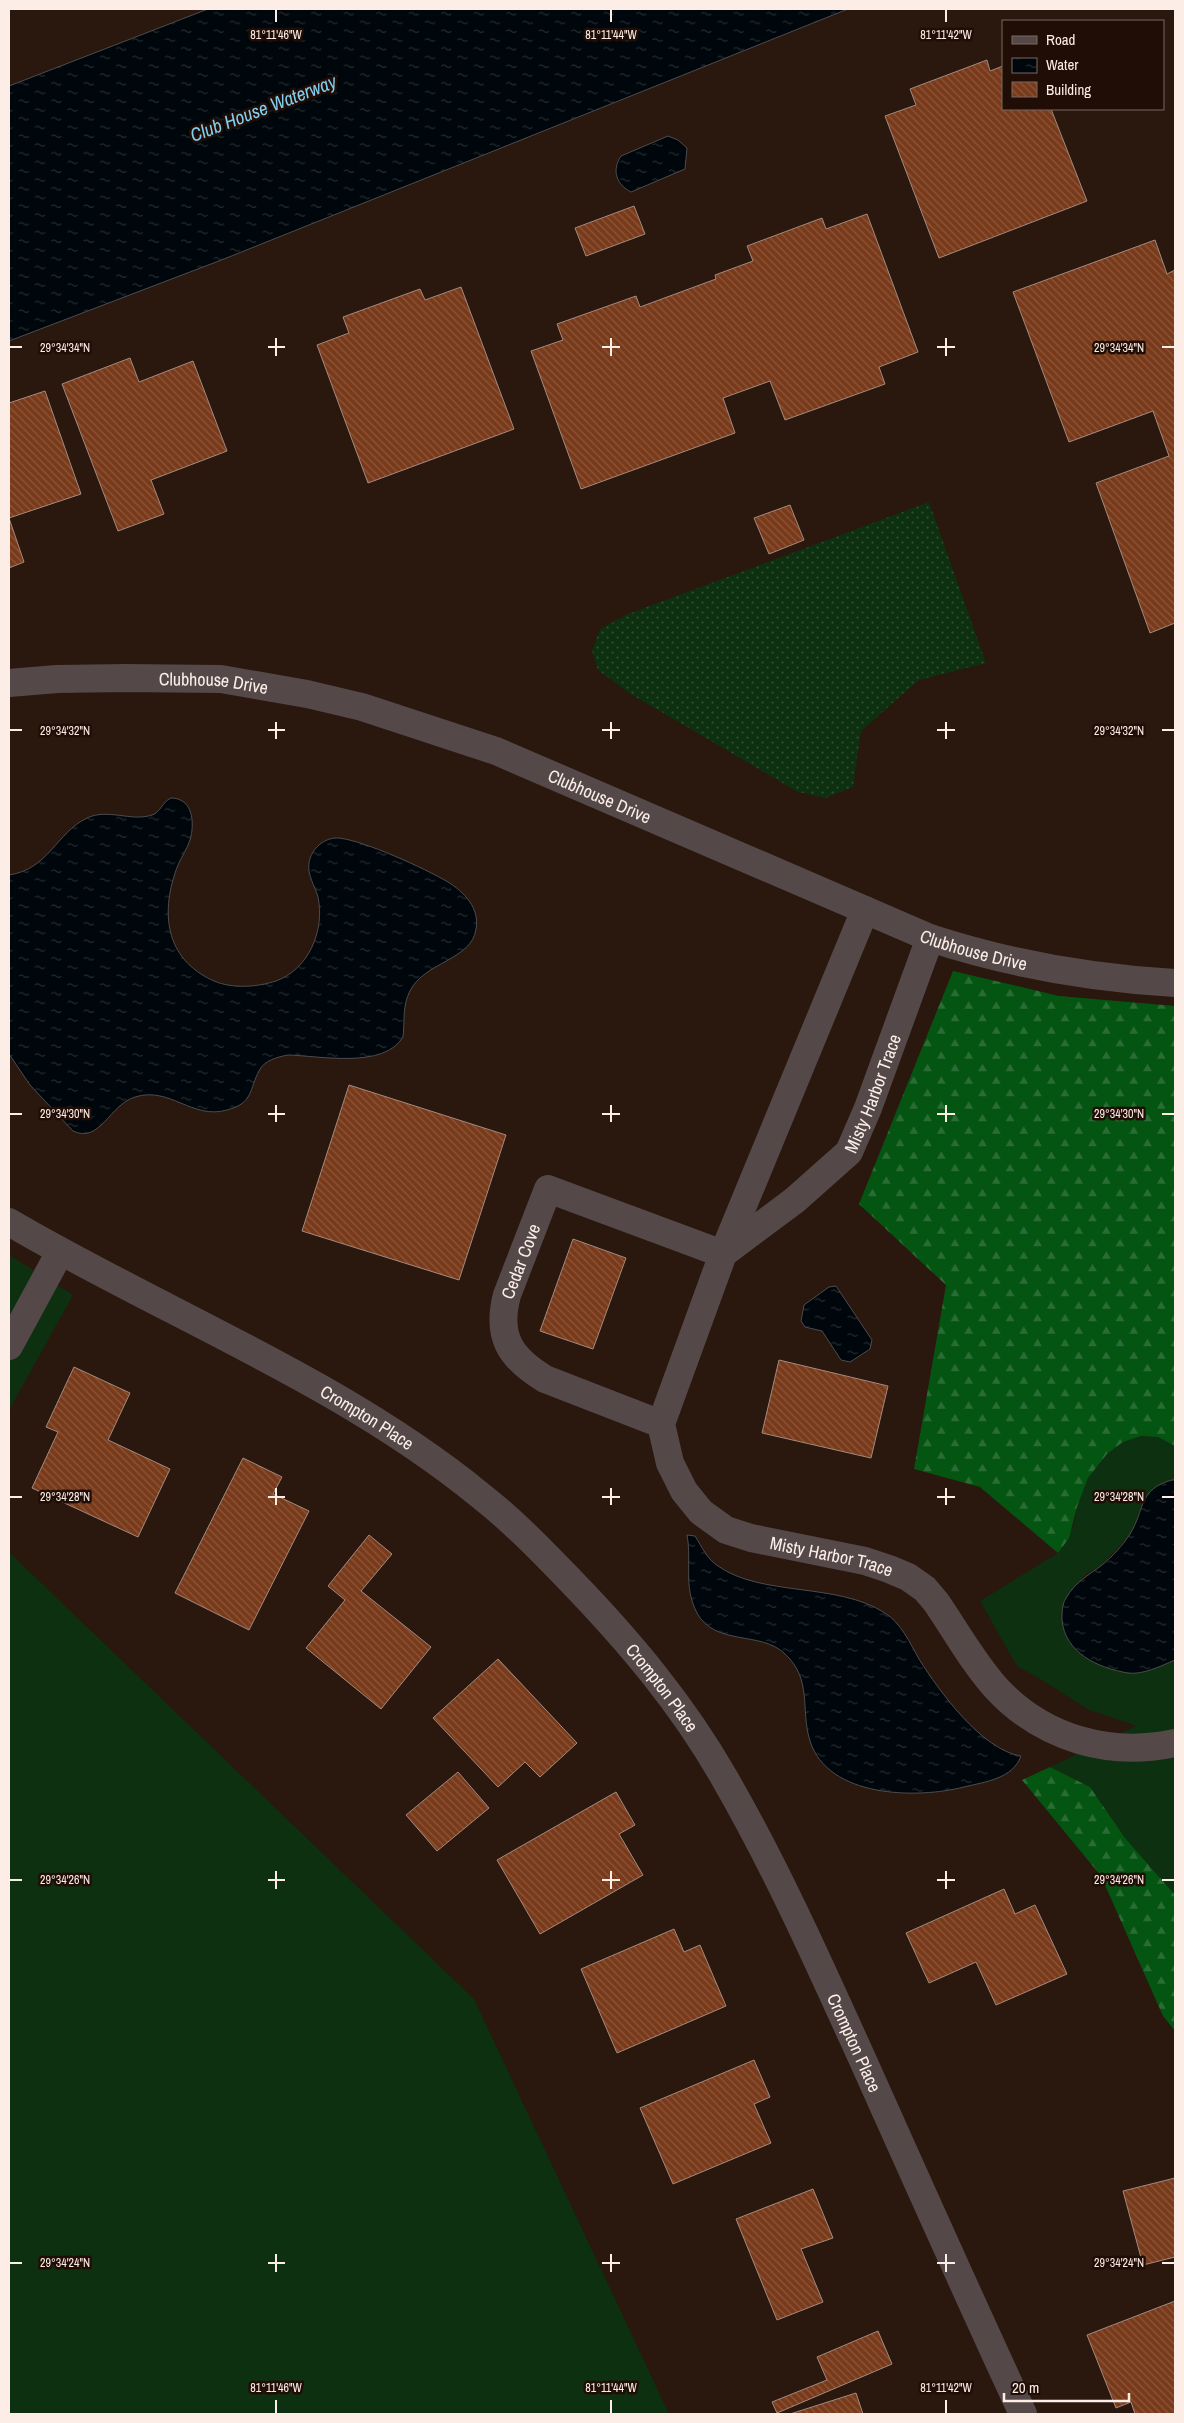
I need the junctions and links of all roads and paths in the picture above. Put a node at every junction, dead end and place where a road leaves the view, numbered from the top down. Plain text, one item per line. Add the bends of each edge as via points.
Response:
1 (9, 683) edge
2 (865, 910) junction
3 (930, 938) junction
4 (1175, 983) edge
5 (9, 1222) edge
6 (60, 1252) junction
7 (723, 1254) junction
8 (9, 1346) edge
9 (661, 1424) junction
10 (1175, 1743) edge
11 (1023, 2414) edge

1 - 2 street, Clubhouse Drive via 58,679 222,679 362,707 496,751
2 - 3 street, Clubhouse Drive
2 - 7 street
3 - 4 street, Clubhouse Drive via 1056,971
3 - 7 street, Misty Harbor Trace via 849,1152 795,1200
5 - 6 street, Crompton Place
6 - 8 street
6 - 11 street, Crompton Place via 340,1400 414,1446 482,1496 539,1548 638,1652 688,1720 724,1777 795,1912
7 - 9 street
7 - 9 street, Cedar Cove via 548,1189 507,1295 503,1311 507,1342 528,1369 545,1379
9 - 10 street, Misty Harbor Trace via 668,1457 684,1491 701,1512 726,1530 865,1561 908,1577 936,1602 996,1688 1026,1714 1066,1736 1084,1743 1118,1748

